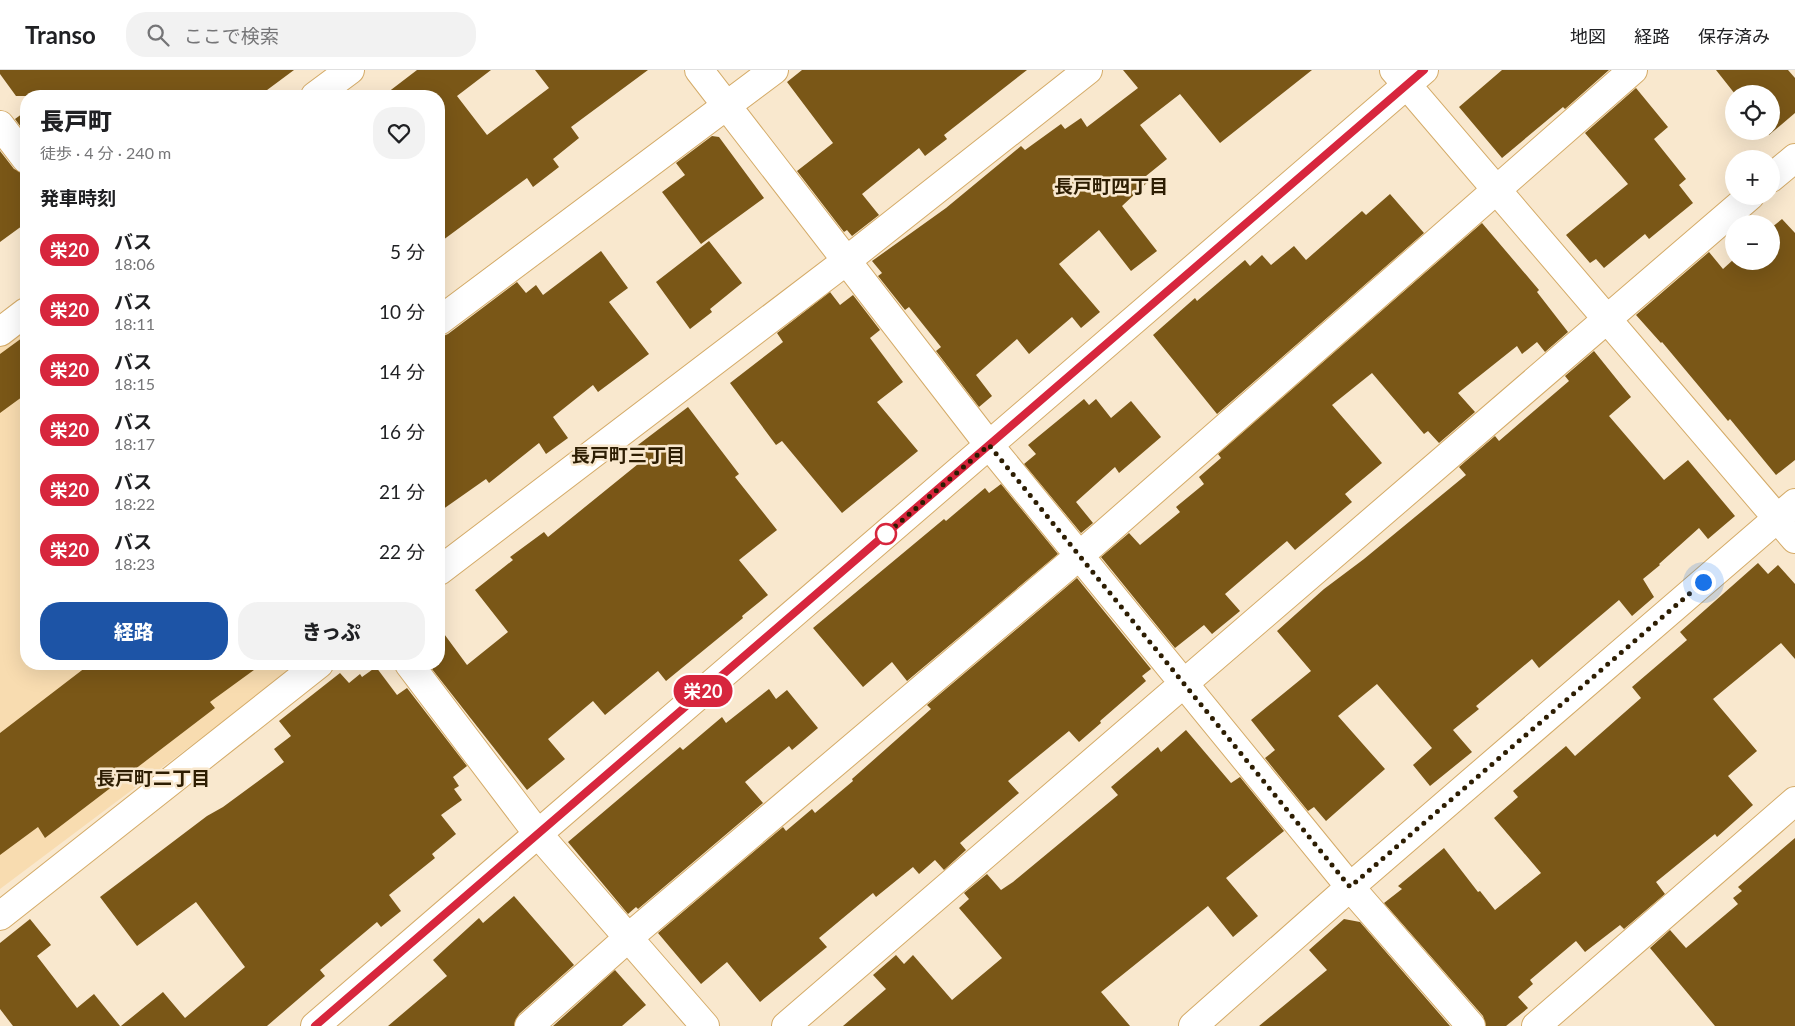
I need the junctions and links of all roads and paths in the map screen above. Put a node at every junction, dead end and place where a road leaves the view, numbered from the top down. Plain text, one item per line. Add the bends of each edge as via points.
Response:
1 (350, 70) edge
2 (699, 70) edge
3 (774, 70) edge
4 (1088, 70) edge
5 (1633, 70) edge
6 (1408, 75) edge
7 (323, 90) edge
8 (726, 105) junction
9 (0, 125) edge
10 (20, 151) edge
11 (1795, 158) edge
12 (1780, 170) edge
13 (1495, 189) junction
14 (1740, 205) edge
15 (846, 261) junction
16 (445, 316) edge
17 (20, 317) edge
18 (1607, 320) junction
19 (0, 332) edge
20 (989, 445) junction
21 (1786, 510) edge
22 (1795, 539) edge
23 (1078, 556) junction
24 (445, 566) edge
25 (311, 670) edge
26 (414, 670) edge
27 (1184, 684) junction
28 (1795, 801) edge
29 (538, 834) junction
30 (1350, 887) junction
31 (0, 916) edge
32 (628, 938) junction
33 (315, 1026) edge
34 (529, 1026) edge
35 (704, 1026) edge
36 (786, 1026) edge
37 (1193, 1026) edge
38 (1471, 1026) edge
39 (1536, 1026) edge

1 - 7 street
2 - 8 street
3 - 8 street
4 - 15 street
5 - 13 street
6 - 13 street
6 - 20 street
8 - 15 street
8 - 16 street
9 - 10 street
11 - 12 street
13 - 18 street
13 - 23 street
14 - 18 street
15 - 20 street
15 - 24 street
17 - 19 street
18 - 21 street
18 - 27 street
20 - 23 street
20 - 29 street
21 - 22 street
21 - 30 street
23 - 27 street
23 - 32 street
25 - 31 street
26 - 29 street
27 - 30 street
27 - 36 street
28 - 39 street
29 - 32 street
29 - 33 street
30 - 37 street
30 - 38 street
32 - 34 street
32 - 35 street

